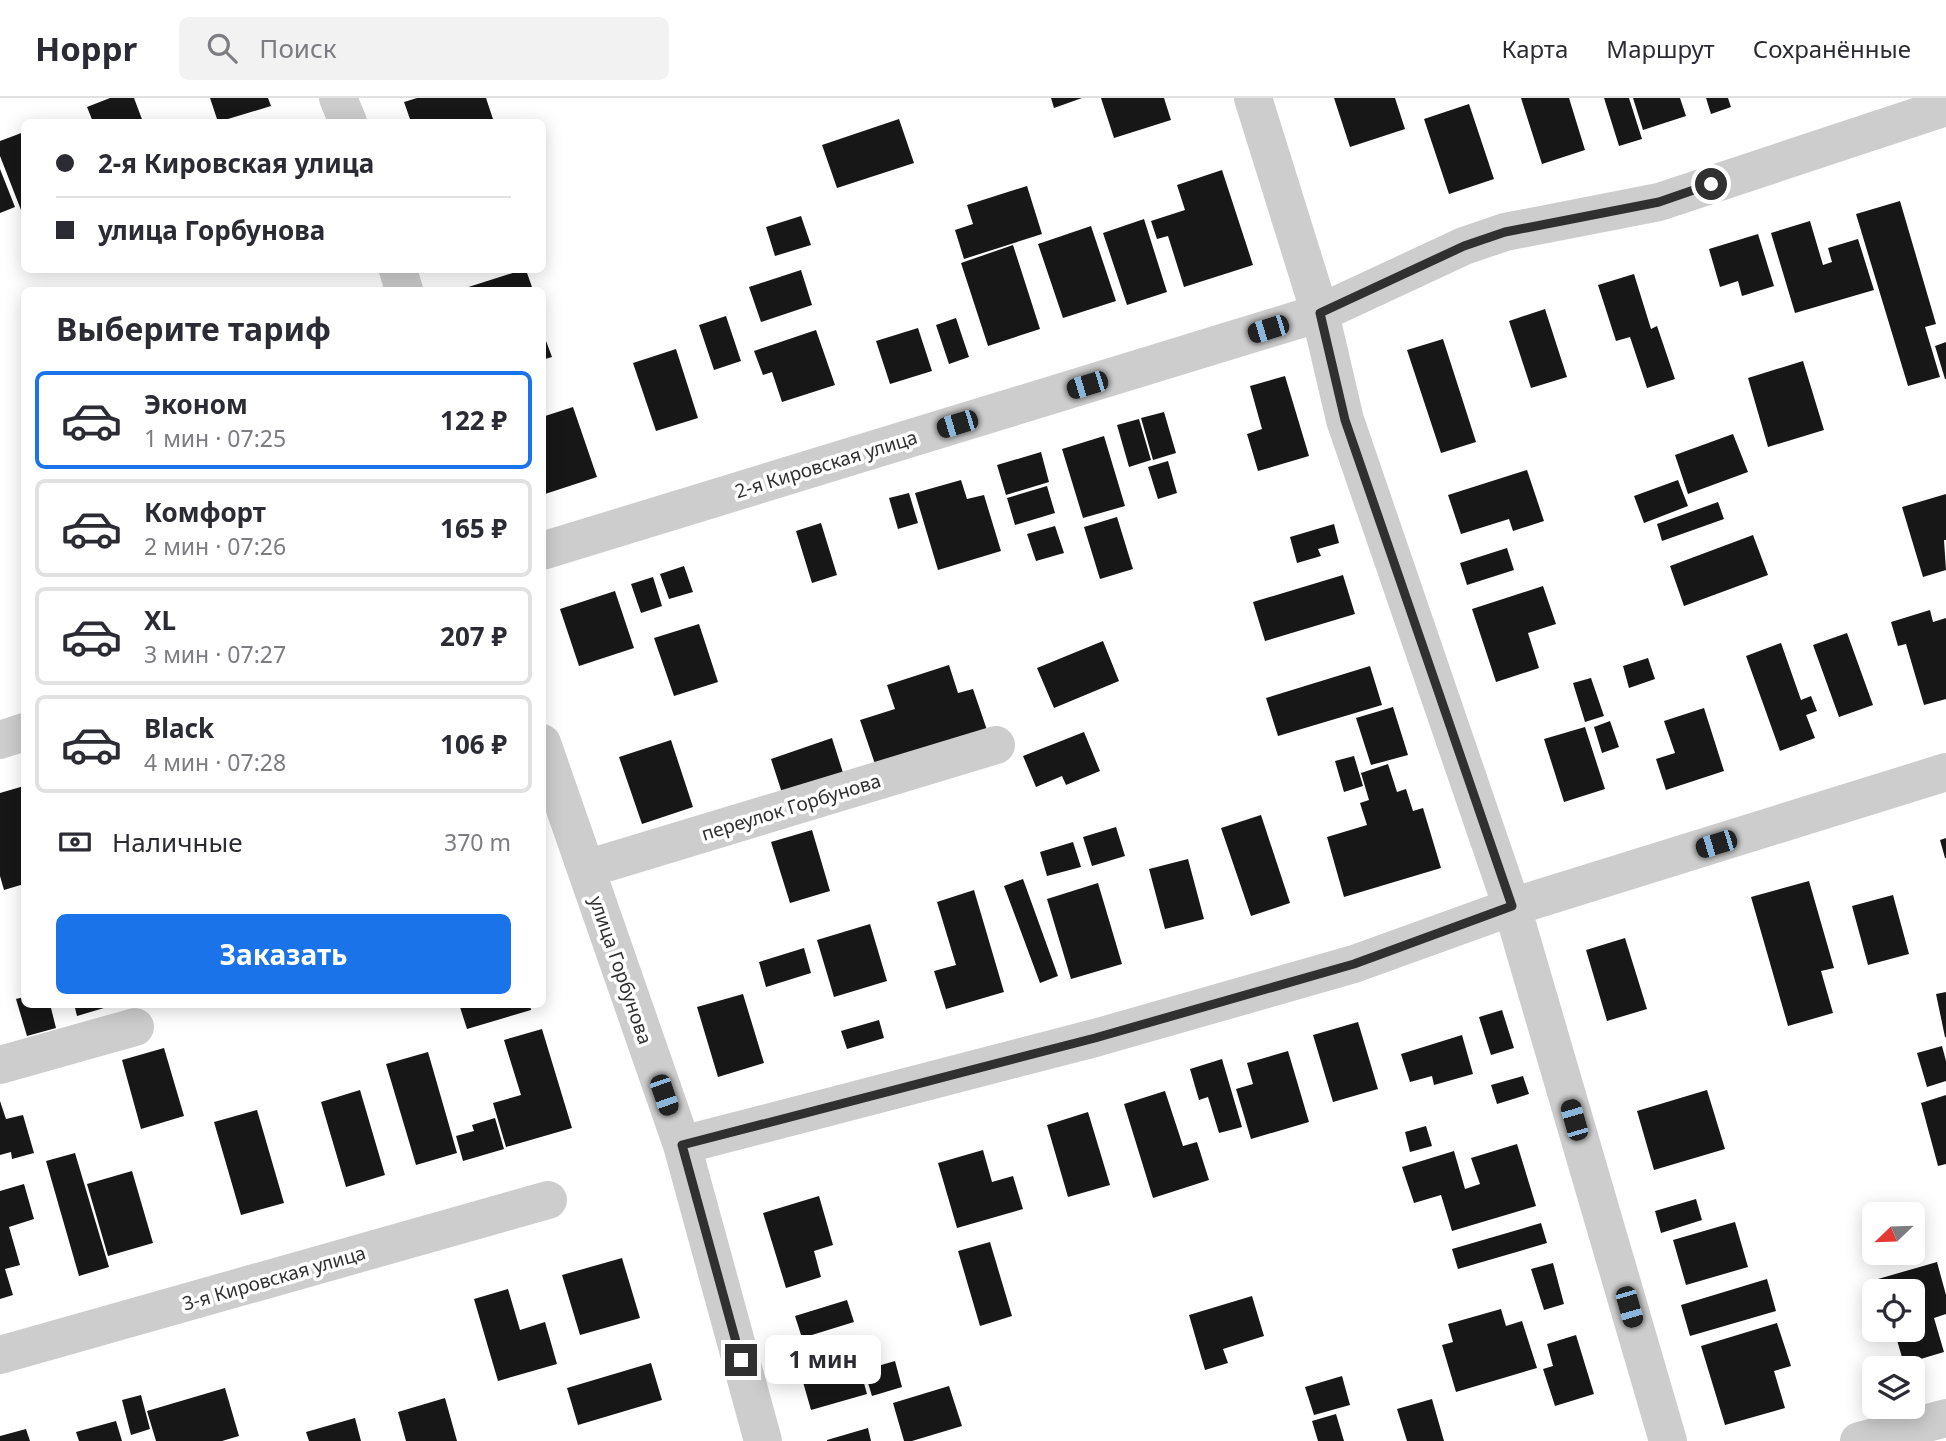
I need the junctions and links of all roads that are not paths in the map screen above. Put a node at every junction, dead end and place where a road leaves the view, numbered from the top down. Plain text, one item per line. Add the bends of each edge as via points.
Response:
1 (338, 98) edge
2 (1253, 98) edge
3 (1946, 107) edge
4 (347, 119) edge
5 (1320, 313) junction
6 (546, 550) edge
7 (21, 733) edge
8 (0, 740) edge
9 (996, 745) dead end
10 (546, 754) edge
11 (1946, 772) edge
12 (586, 869) junction
13 (1512, 906) junction
14 (135, 1027) dead end
15 (0, 1065) edge
16 (682, 1145) junction
17 (548, 1200) dead end
18 (0, 1355) edge
19 (1946, 1418) edge
20 (763, 1441) edge
21 (1668, 1441) edge
22 (1859, 1441) edge

1 - 4 street
2 - 5 street
3 - 5 street, 2-я Кировская улица via 1659,202 1505,232 1464,246
5 - 6 street, 2-я Кировская улица
5 - 13 street via 1345,420
7 - 8 street
9 - 12 street, переулок Горбунова
10 - 12 street, улица Горбунова
11 - 13 street
12 - 16 street, улица Горбунова
13 - 16 street via 1354,964 1095,1038
13 - 21 street
14 - 15 street
16 - 20 street, улица Горбунова
17 - 18 street, 3-я Кировская улица
19 - 22 street

